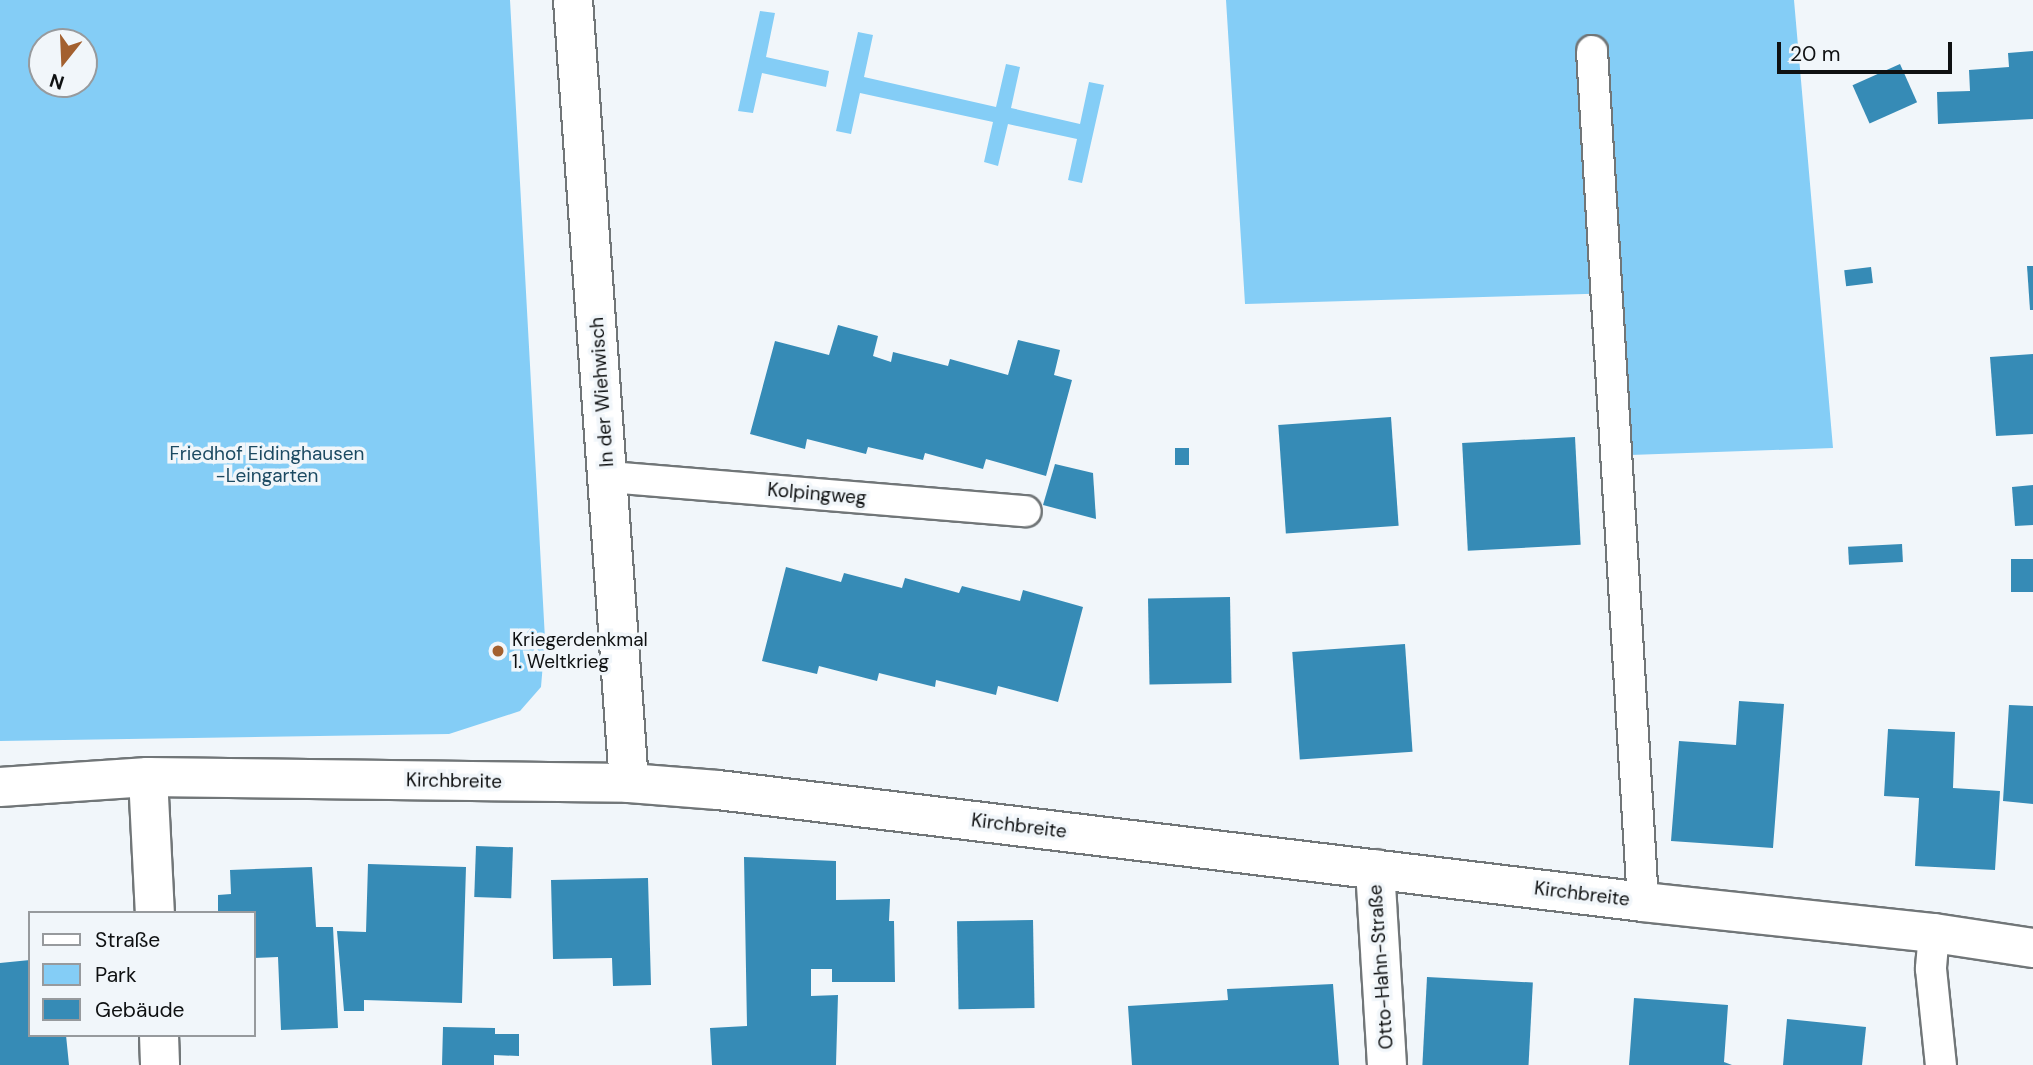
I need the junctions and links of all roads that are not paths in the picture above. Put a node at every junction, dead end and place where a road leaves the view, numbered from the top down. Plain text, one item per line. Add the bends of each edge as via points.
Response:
1 (573, 0) edge
2 (1592, 51) dead end
3 (609, 477) junction
4 (1026, 511) dead end
5 (148, 776) junction
6 (629, 783) junction
7 (0, 787) edge
8 (1375, 869) junction
9 (1643, 902) junction
10 (155, 911) edge
11 (1934, 933) junction
12 (2033, 948) edge
13 (159, 1037) edge
14 (160, 1065) edge
15 (1387, 1065) edge
16 (1941, 1065) edge

1 - 3 street, In der Wiehwisch
2 - 9 lane
3 - 4 lane, Kolpingweg
3 - 6 street, In der Wiehwisch
5 - 6 street, Kirchbreite
5 - 7 street, Kirchbreite
5 - 10 street
6 - 8 street, Kirchbreite
8 - 9 street, Kirchbreite
8 - 15 street, Otto-Hahn-Straße
9 - 11 street, Kirchbreite
11 - 12 street, Kirchbreite
11 - 16 lane via 1931,969
13 - 14 street

